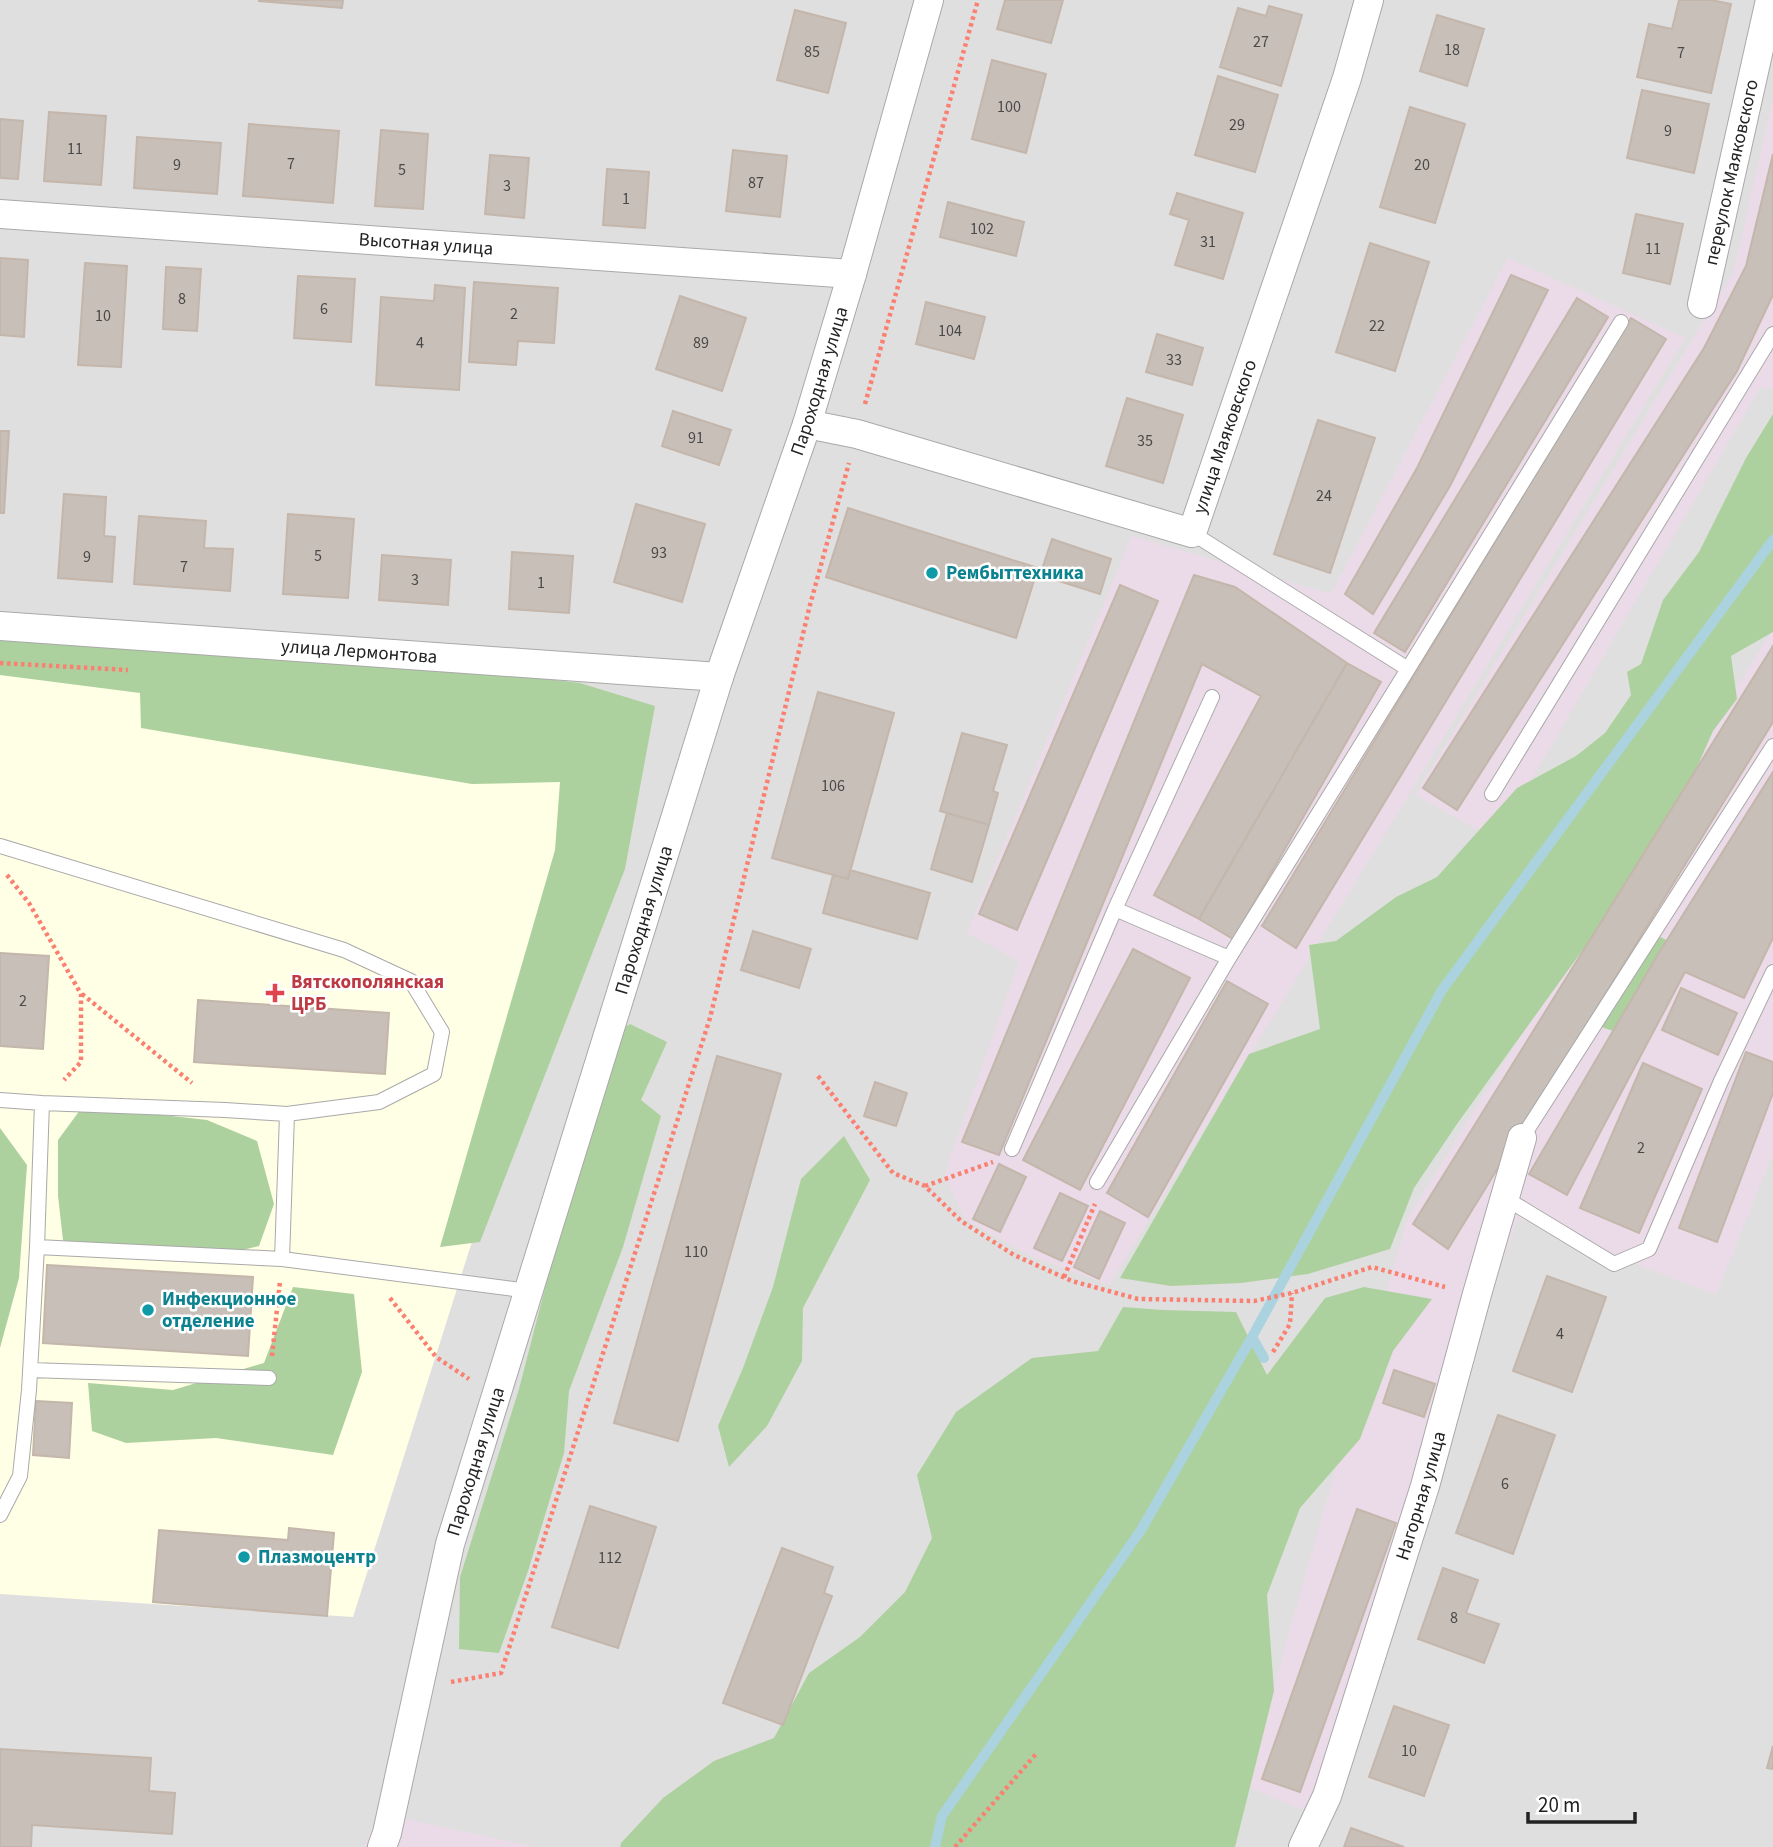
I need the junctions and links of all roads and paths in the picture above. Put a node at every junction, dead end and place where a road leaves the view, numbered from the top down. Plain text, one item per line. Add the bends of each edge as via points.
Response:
1 (929, 0) edge
2 (978, 0) edge
3 (1369, 0) edge
4 (1770, 0) edge
5 (0, 214) edge
6 (852, 274) junction
7 (1702, 304) dead end
8 (1621, 322) dead end
9 (1773, 334) edge
10 (807, 424) junction
11 (857, 435) junction
12 (1192, 533) junction
13 (0, 626) edge
14 (1408, 669) junction
15 (719, 677) junction
16 (1212, 697) dead end
17 (1773, 746) edge
18 (1492, 794) dead end
19 (0, 846) edge
20 (0, 866) edge
21 (1115, 909) junction
22 (1229, 958) junction
23 (1773, 972) edge
24 (81, 994) junction
25 (818, 1076) dead end
26 (0, 1100) edge
27 (42, 1103) junction
28 (225, 1110) junction
29 (287, 1114) junction
30 (1522, 1139) joint
31 (1012, 1149) joint
32 (1097, 1182) joint
33 (925, 1186) junction
34 (1505, 1198) junction
35 (37, 1247) junction
36 (282, 1259) junction
37 (368, 1270) junction
38 (1064, 1277) junction
39 (1431, 1284) dead end
40 (528, 1290) junction
41 (1292, 1293) junction
42 (1273, 1352) dead end
43 (30, 1370) junction
44 (270, 1378) joint
45 (496, 1397) junction
46 (0, 1515) edge
47 (419, 1688) junction
48 (1036, 1754) dead end
49 (382, 1847) edge
50 (955, 1847) edge
51 (1303, 1847) edge

1 - 6 street, Пароходная улица
2 - 11 path
3 - 12 street, улица Маяковского via 1348,78
4 - 7 street, переулок Маяковского
5 - 6 street, Высотная улица
6 - 10 street, Пароходная улица
8 - 14 lane
9 - 18 lane
10 - 11 street, улица Маяковского
10 - 15 street, Пароходная улица
11 - 12 street, улица Маяковского
11 - 47 path via 810,605 710,1018 501,1673
12 - 14 lane
13 - 15 street, улица Лермонтова
14 - 22 lane
15 - 40 street, Пароходная улица
16 - 21 lane
17 - 30 lane
19 - 29 lane via 345,950 411,981 442,1032 434,1074 379,1102
20 - 24 path via 29,903
21 - 22 lane
21 - 31 lane
22 - 32 lane
23 - 34 lane via 1649,1249 1614,1264
24 - 27 path via 81,1062
24 - 28 path
25 - 33 path via 893,1173
26 - 27 lane
27 - 28 lane
27 - 35 lane
28 - 29 lane
29 - 36 lane
30 - 34 street, Нагорная улица
31 - 33 path via 1003,1158
32 - 38 path via 1096,1202
33 - 38 path via 961,1221 1014,1255
34 - 51 street, Нагорная улица via 1425,1486 1327,1796
35 - 36 lane
35 - 43 lane
36 - 37 lane
36 - 44 path
37 - 40 lane
37 - 45 path via 436,1357
38 - 41 path via 1138,1299 1254,1301
39 - 41 path via 1372,1267
40 - 45 street, Пароходная улица
41 - 42 path via 1290,1324
43 - 44 lane
43 - 46 lane via 20,1476
45 - 47 street, Пароходная улица via 450,1544
47 - 49 street, Пароходная улица
48 - 50 path

